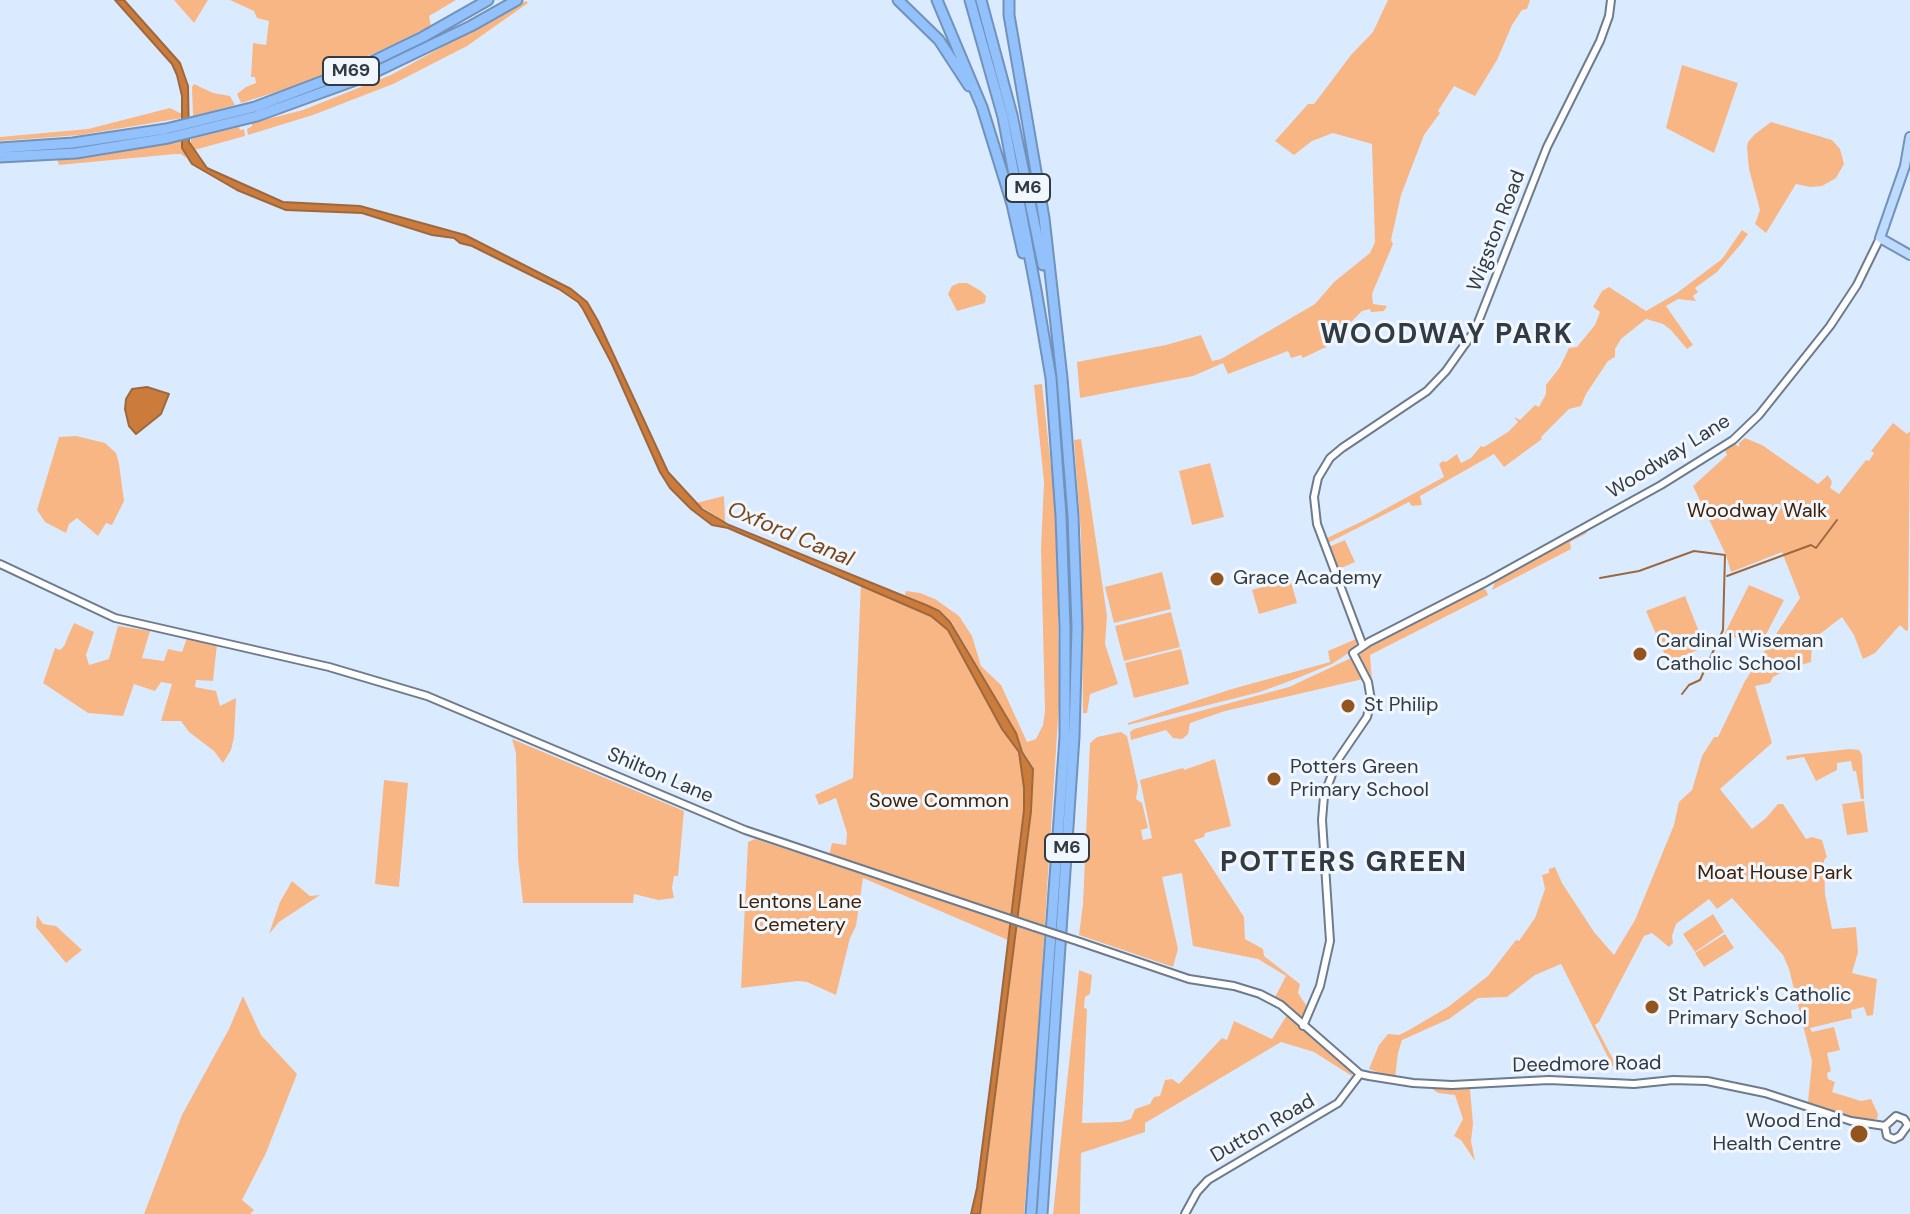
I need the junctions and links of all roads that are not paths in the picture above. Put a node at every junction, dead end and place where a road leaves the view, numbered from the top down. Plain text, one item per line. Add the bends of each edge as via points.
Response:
1 (488, 0) edge
2 (503, 0) edge
3 (517, 0) edge
4 (898, 0) edge
5 (937, 0) edge
6 (970, 0) edge
7 (981, 0) edge
8 (1009, 0) edge
9 (1611, 0) edge
10 (421, 49) junction
11 (206, 125) junction
12 (167, 134) junction
13 (1910, 137) edge
14 (0, 148) edge
15 (995, 148) junction
16 (0, 157) edge
17 (1880, 238) junction
18 (1910, 255) edge
19 (1051, 378) junction
20 (1062, 378) junction
21 (0, 564) edge
22 (1363, 646) junction
23 (1303, 1026) junction
24 (1360, 1074) junction
25 (1909, 1124) edge
26 (1885, 1126) junction
27 (1031, 1214) edge
28 (1042, 1214) edge
29 (1185, 1214) edge

1 - 11 highway, M69 via 363,66
2 - 10 highway, M69
3 - 10 highway, M69
4 - 15 highway via 933,32 957,66
5 - 15 highway
6 - 19 highway, M6 via 1003,117
7 - 20 highway, M6 via 1031,203
8 - 20 highway via 1044,218
9 - 22 street, Wigston Road via 1600,41 1540,161 1475,330 1427,391 1342,448 1318,478 1317,524
10 - 11 highway, M69 via 313,98
11 - 12 highway, M69
12 - 14 highway, M69
12 - 16 highway, M69 via 76,153
13 - 17 main road, Woodway Lane
15 - 19 highway
17 - 18 main road
17 - 22 street, Woodway Lane via 1830,326 1733,440 1498,576
19 - 27 highway, M6 via 1061,516 1065,737
20 - 28 highway, M6 via 1077,627
21 - 23 street, Shilton Lane, bridge via 115,618 329,667 427,696 741,829 1189,979 1253,991 1281,1005
22 - 23 street, Woodway Lane via 1353,653 1368,682 1370,707 1334,766 1324,796 1330,941 1320,986
23 - 24 street, Deedmore Road
24 - 26 street, Deedmore Road via 1431,1084 1707,1081
24 - 29 street, Dutton Road via 1338,1103 1208,1180
25 - 26 street via 1896,1116
25 - 26 street via 1894,1139 1887,1136

